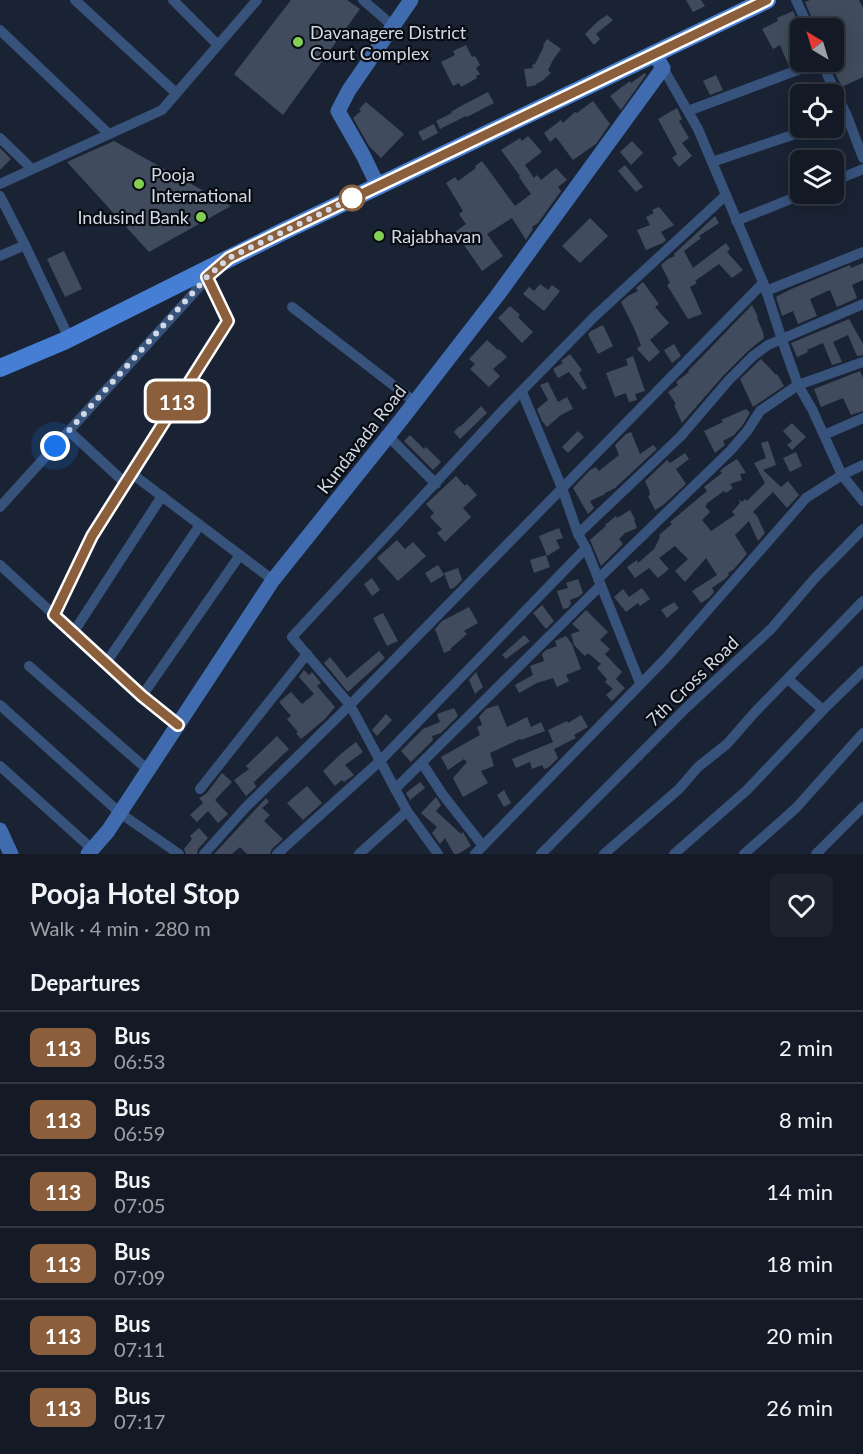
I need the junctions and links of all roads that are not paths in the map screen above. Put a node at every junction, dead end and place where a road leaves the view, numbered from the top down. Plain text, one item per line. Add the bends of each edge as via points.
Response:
1 (75, 0) edge
2 (173, 0) edge
3 (257, 0) edge
4 (363, 0) edge
5 (411, 0) edge
6 (767, 0) edge
7 (796, 0) edge
8 (804, 18) edge
9 (393, 26) junction
10 (0, 30) edge
11 (218, 45) junction
12 (659, 61) junction
13 (792, 72) edge
14 (826, 72) edge
15 (176, 93) junction
16 (688, 111) junction
17 (847, 116) junction
18 (844, 117) edge
19 (109, 134) junction
20 (790, 136) edge
21 (859, 137) edge
22 (0, 138) edge
23 (863, 158) edge
24 (712, 162) junction
25 (32, 169) junction
26 (863, 169) edge
27 (844, 177) edge
28 (0, 184) edge
29 (378, 186) junction
30 (726, 195) junction
31 (0, 196) edge
32 (790, 199) edge
33 (736, 221) junction
34 (25, 245) junction
35 (863, 252) edge
36 (0, 256) edge
37 (229, 258) junction
38 (207, 277) junction
39 (764, 287) junction
40 (863, 304) edge
41 (292, 307) dead end
42 (69, 338) junction
43 (782, 340) junction
44 (863, 362) edge
45 (0, 368) edge
46 (798, 385) junction
47 (522, 392) junction
48 (415, 402) junction
49 (863, 418) edge
50 (69, 430) junction
51 (824, 435) junction
52 (388, 436) junction
53 (863, 465) edge
54 (131, 473) junction
55 (842, 475) junction
56 (125, 483) junction
57 (436, 484) junction
58 (562, 488) junction
59 (162, 496) junction
60 (863, 501) edge
61 (0, 507) edge
62 (200, 525) junction
63 (863, 530) edge
64 (578, 534) junction
65 (586, 548) junction
66 (240, 555) junction
67 (0, 565) edge
68 (273, 580) junction
69 (599, 582) junction
70 (863, 601) edge
71 (54, 615) junction
72 (73, 633) junction
73 (307, 654) junction
74 (106, 663) junction
75 (29, 666) dead end
76 (863, 671) edge
77 (788, 679) junction
78 (640, 683) junction
79 (142, 696) junction
80 (0, 705) edge
81 (350, 705) junction
82 (823, 710) junction
83 (178, 725) junction
84 (863, 734) edge
85 (380, 761) junction
86 (422, 763) junction
87 (0, 766) edge
88 (148, 770) junction
89 (200, 789) dead end
90 (396, 789) junction
91 (863, 807) edge
92 (407, 811) junction
93 (120, 813) junction
94 (0, 830) edge
95 (483, 846) junction
96 (90, 851) edge
97 (11, 854) edge
98 (179, 854) edge
99 (204, 854) edge
100 (277, 854) edge
101 (359, 854) edge
102 (438, 854) edge
103 (475, 854) edge
104 (541, 854) edge
105 (604, 854) edge
106 (674, 854) edge
107 (744, 854) edge
108 (816, 854) edge

1 - 15 street
2 - 11 street
3 - 11 street
4 - 9 street
5 - 9 street
6 - 12 main road
7 - 8 street
9 - 29 street via 338,111
10 - 19 street
11 - 15 street
12 - 16 street
12 - 29 main road
12 - 48 street, Kundavada Road via 497,296
13 - 16 street
14 - 17 street
15 - 19 street via 162,110
16 - 24 street
17 - 18 street
17 - 21 street
19 - 25 street
20 - 24 street
21 - 23 street
22 - 25 street
24 - 30 street
25 - 28 street
26 - 27 street
29 - 37 main road
30 - 33 street
30 - 47 street via 594,317
31 - 34 street
32 - 33 street
33 - 39 street
34 - 36 street
34 - 42 street
35 - 39 street
37 - 38 street
37 - 42 main road
38 - 50 street
38 - 54 street via 228,321
39 - 43 street
39 - 58 street
40 - 43 street
41 - 48 street
42 - 45 main road
43 - 46 street
43 - 64 street via 768,345 740,368 681,436
44 - 46 street
46 - 51 street
46 - 69 street via 760,411 730,450
47 - 57 street
47 - 58 street
48 - 52 street, Kundavada Road
49 - 51 street
50 - 56 street
50 - 61 street
51 - 55 street
52 - 57 street
52 - 68 street, Kundavada Road
53 - 55 street
54 - 56 street
54 - 59 street
55 - 60 street
55 - 78 street via 806,498
56 - 71 street via 92,536
57 - 73 street via 292,637
58 - 64 street
58 - 81 street
59 - 62 street
59 - 72 street
62 - 66 street
62 - 74 street
63 - 104 street, 7th Cross Road via 771,629
64 - 65 street
65 - 69 street
65 - 85 street
66 - 68 street
66 - 79 street
67 - 71 street
68 - 83 street, Kundavada Road
69 - 78 street
69 - 86 street
70 - 77 street
71 - 72 street
72 - 74 street
73 - 81 street
73 - 89 street
74 - 79 street
75 - 88 street
76 - 82 street
77 - 82 street
77 - 105 street via 727,744
78 - 95 street
79 - 83 street
80 - 93 street
81 - 85 street
81 - 99 street
82 - 106 street via 747,790
83 - 88 street, Kundavada Road
84 - 107 street via 796,808
85 - 90 street
85 - 100 street
86 - 90 street
86 - 95 street
87 - 96 street
88 - 93 street, Kundavada Road
90 - 92 street
91 - 108 street
92 - 101 street
92 - 102 street
93 - 96 street, Kundavada Road
93 - 98 street
94 - 97 street
95 - 103 street

